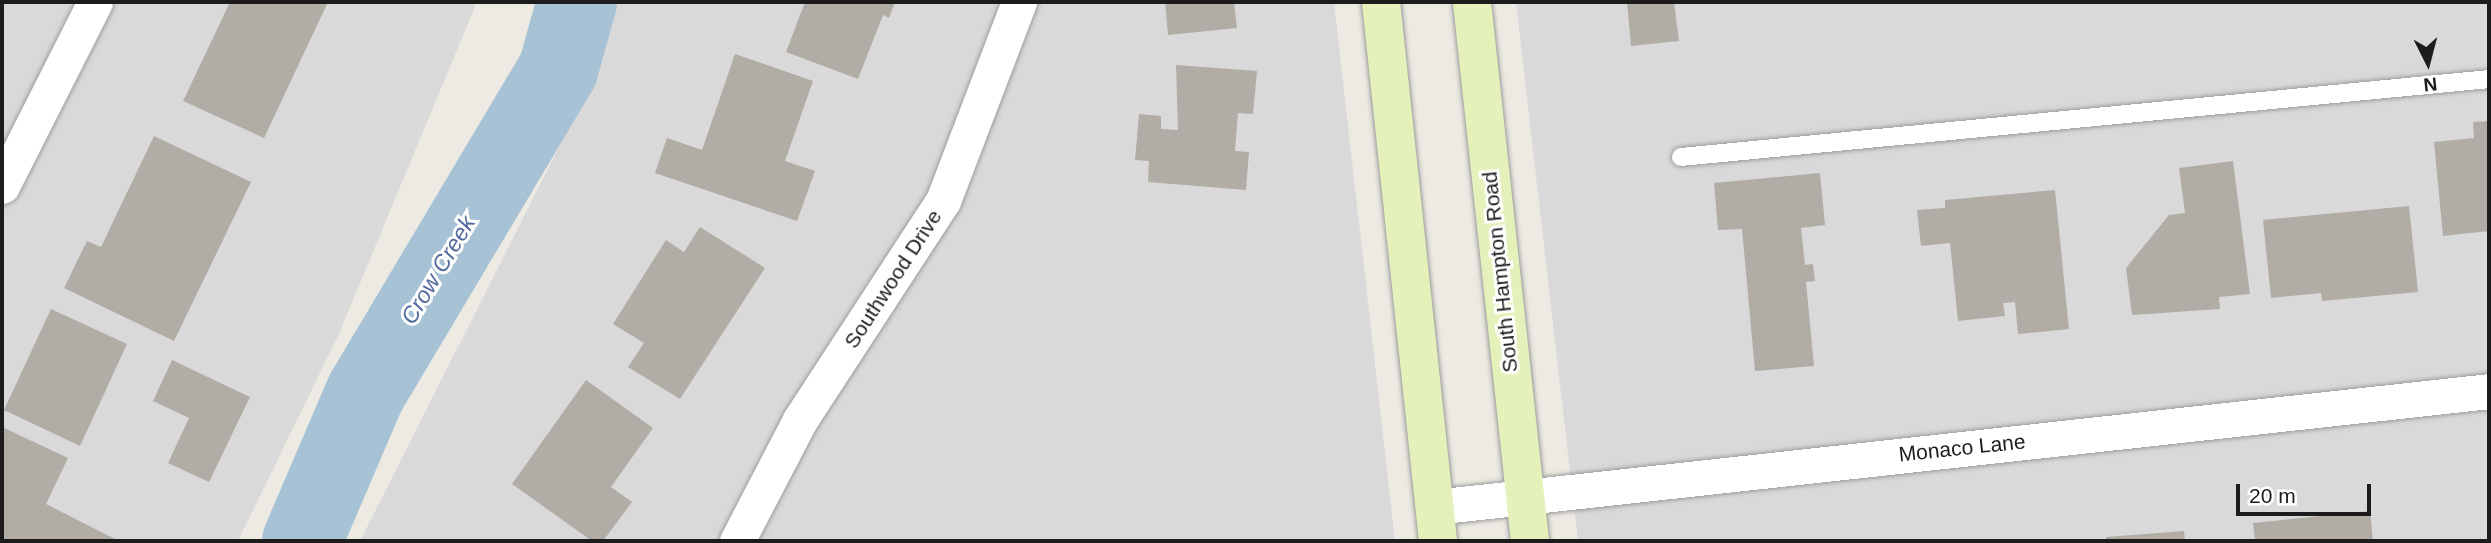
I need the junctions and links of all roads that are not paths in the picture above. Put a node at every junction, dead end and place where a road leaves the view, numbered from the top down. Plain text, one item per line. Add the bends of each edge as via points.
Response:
1 (95, 2) edge
2 (1019, 2) edge
3 (1381, 2) edge
4 (1472, 2) edge
5 (2489, 79) edge
6 (1681, 157) dead end
7 (2, 186) edge
8 (2489, 391) edge
9 (1525, 496) junction
10 (1436, 524) edge
11 (737, 541) edge
12 (1530, 541) edge

1 - 7 street
2 - 11 street, Southwood Drive via 943,201 800,420
3 - 10 main road
4 - 9 main road, South Hampton Road
5 - 6 lane
8 - 9 street, Monaco Lane
9 - 10 street, Monaco Lane
9 - 12 main road, South Hampton Road

